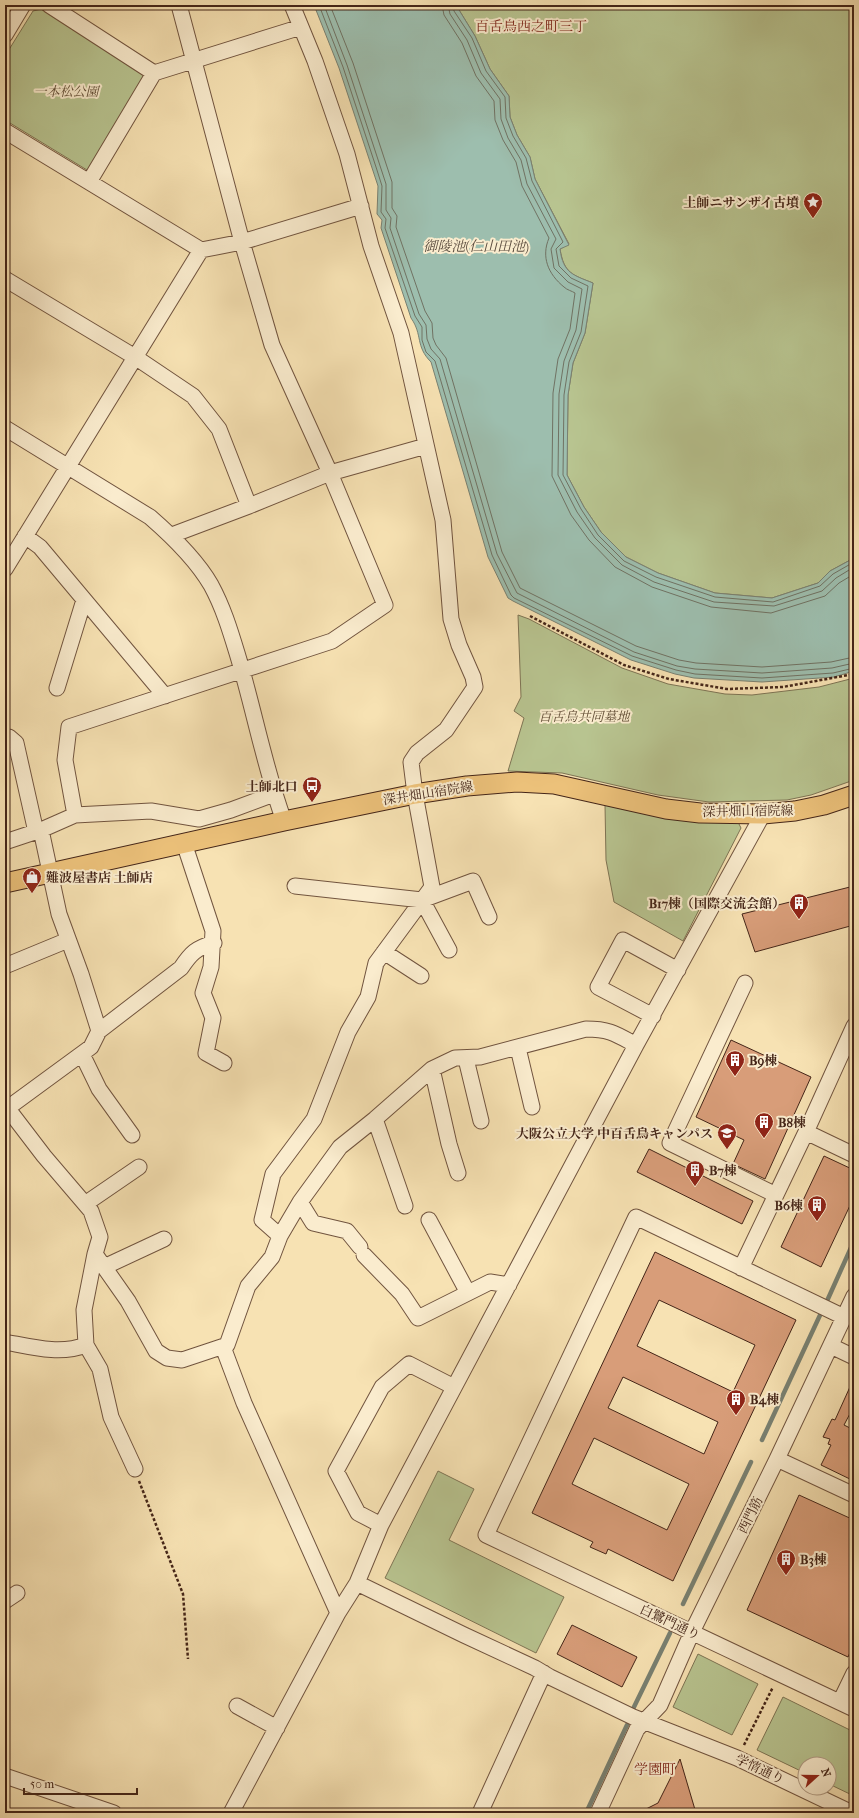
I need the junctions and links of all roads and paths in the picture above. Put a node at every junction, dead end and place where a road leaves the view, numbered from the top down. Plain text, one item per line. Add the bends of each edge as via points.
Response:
1 (23, 5) edge
2 (49, 5) edge
3 (179, 5) edge
4 (292, 5) edge
5 (301, 27) junction
6 (5, 35) edge
7 (193, 59) junction
8 (154, 72) junction
9 (5, 131) edge
10 (89, 182) junction
11 (361, 206) junction
12 (242, 242) junction
13 (201, 250) junction
14 (5, 278) edge
15 (135, 357) junction
16 (5, 428) edge
17 (426, 446) junction
18 (68, 466) junction
19 (330, 473) junction
20 (249, 506) junction
21 (172, 535) junction
22 (25, 536) junction
23 (5, 569) edge
24 (84, 600) junction
25 (530, 616) dead end
26 (242, 671) junction
27 (854, 674) edge
28 (57, 688) dead end
29 (165, 696) junction
30 (5, 737) edge
31 (274, 794) junction
32 (414, 794) junction
33 (854, 795) edge
34 (763, 814) junction
35 (75, 815) junction
36 (284, 821) junction
37 (38, 831) junction
38 (5, 842) edge
39 (184, 843) junction
40 (50, 873) junction
41 (5, 883) edge
42 (295, 886) dead end
43 (422, 900) junction
44 (489, 917) dead end
45 (68, 940) junction
46 (214, 943) junction
47 (449, 950) dead end
48 (384, 952) junction
49 (5, 966) edge
50 (678, 970) junction
51 (421, 976) dead end
52 (745, 983) dead end
53 (653, 1016) junction
54 (854, 1026) edge
55 (99, 1031) junction
56 (636, 1045) junction
57 (518, 1048) junction
58 (82, 1054) junction
59 (466, 1059) junction
60 (224, 1063) dead end
61 (432, 1069) junction
62 (532, 1107) dead end
63 (6, 1108) edge
64 (375, 1119) junction
65 (481, 1121) dead end
66 (806, 1132) junction
67 (132, 1135) dead end
68 (854, 1155) edge
69 (139, 1167) dead end
70 (458, 1173) dead end
71 (776, 1195) junction
72 (300, 1202) junction
73 (85, 1204) junction
74 (405, 1206) dead end
75 (430, 1220) dead end
76 (280, 1236) junction
77 (164, 1239) dead end
78 (95, 1254) junction
79 (104, 1267) junction
80 (741, 1268) junction
81 (509, 1285) junction
82 (468, 1293) junction
83 (854, 1296) edge
84 (844, 1317) junction
85 (5, 1342) edge
86 (86, 1345) junction
87 (831, 1346) junction
88 (223, 1347) junction
89 (854, 1357) edge
90 (454, 1387) junction
91 (777, 1460) junction
92 (134, 1470) joint
93 (854, 1495) edge
94 (381, 1525) junction
95 (357, 1583) junction
96 (338, 1614) junction
97 (692, 1632) junction
98 (188, 1658) dead end
99 (544, 1673) junction
100 (854, 1673) edge
101 (780, 1674) junction
102 (840, 1702) junction
103 (237, 1706) dead end
104 (854, 1709) edge
105 (640, 1725) junction
106 (277, 1728) junction
107 (738, 1758) junction
108 (5, 1776) edge
109 (114, 1813) edge
110 (231, 1813) edge
111 (480, 1813) edge
112 (598, 1813) edge
113 (852, 1813) edge

1 - 6 street
2 - 8 street
3 - 7 street
4 - 5 street
5 - 7 street
5 - 11 street via 342,140
7 - 8 street
7 - 12 street
8 - 10 street
9 - 10 street
10 - 13 street
11 - 12 street
11 - 17 street via 371,246 401,332
12 - 13 street
12 - 19 street via 272,345
13 - 15 street
14 - 15 street
15 - 18 street
15 - 20 street via 193,396 219,429
16 - 18 street
17 - 19 street
17 - 32 street via 443,520 451,619 475,687 446,730 417,753 411,762
18 - 21 street via 150,517
18 - 22 street
19 - 20 street
19 - 26 street via 385,605 332,641
20 - 21 street
21 - 26 street via 206,578 223,609
22 - 23 street
22 - 24 street via 40,547
24 - 28 street
24 - 29 street
25 - 27 path via 624,665 669,679 727,689 783,687
26 - 29 street
26 - 31 street
29 - 35 street via 69,727 65,760
30 - 37 street via 16,743
31 - 35 street via 199,819 151,811
31 - 36 street
32 - 34 main road, 深井畑山宿院線 via 467,786 524,782 554,784 666,809
32 - 36 main road, 深井畑山宿院線
32 - 43 street via 432,887
33 - 34 main road, 深井畑山宿院線 via 824,805
34 - 50 street
35 - 37 street
36 - 39 main road, 深井畑山宿院線
37 - 38 street
37 - 40 street
39 - 40 main road, 深井畑山宿院線
39 - 46 street via 209,915
40 - 41 main road, 深井畑山宿院線
40 - 45 street
42 - 43 street
43 - 44 street via 473,882
43 - 47 street
43 - 48 street
45 - 49 street
45 - 55 street
46 - 55 street via 199,947 190,954 181,968
46 - 60 street via 211,967 203,993 213,1018 206,1053
48 - 51 street
48 - 76 street via 376,963 368,997 348,1032 314,1118 273,1174 262,1220
50 - 53 street
50 - 53 street via 623,940 598,987
52 - 71 street via 670,1143
53 - 56 street
54 - 66 street
55 - 58 street via 91,1047
56 - 57 street via 612,1032 586,1029
56 - 81 street
57 - 59 street
57 - 62 street
58 - 63 street
58 - 67 street via 99,1089
59 - 61 street via 455,1058
59 - 65 street
61 - 64 street
61 - 70 street
63 - 73 street
64 - 72 street via 340,1147
64 - 74 street
66 - 68 street
66 - 71 street
69 - 73 street
71 - 80 street
72 - 76 street
72 - 82 street via 314,1223 347,1231 402,1294 418,1318
73 - 78 street via 91,1211 100,1237
75 - 82 street
76 - 88 street via 272,1257 248,1286 227,1345
77 - 79 street
78 - 79 street
78 - 86 street via 84,1310
79 - 88 street via 128,1301 156,1351 167,1358 182,1360
80 - 84 street
80 - 97 street, 白鷺門通り via 636,1217 486,1535
81 - 82 street via 490,1282
81 - 90 street
83 - 84 street, 西門筋
84 - 87 street, 西門筋
85 - 86 street via 44,1350 75,1349
86 - 92 street via 100,1369 111,1417
87 - 89 street
87 - 91 street, 西門筋
88 - 96 street via 250,1416
90 - 94 street
90 - 94 street via 409,1364 382,1387 336,1471 358,1513
91 - 93 street
91 - 97 street, 西門筋
92 - 98 path via 183,1594
94 - 95 street
95 - 96 street
95 - 99 street, 学情通り
96 - 106 street
97 - 101 street, 白鷺門通り
97 - 105 street, 西門筋 via 660,1705
99 - 105 street, 学情通り
99 - 111 street
100 - 102 street
101 - 102 street, 白鷺門通り
101 - 107 path
102 - 104 street, 白鷺門通り
103 - 106 street
105 - 107 street, 学情通り via 667,1731
105 - 112 street
106 - 110 street
107 - 113 street, 学情通り
108 - 109 street

